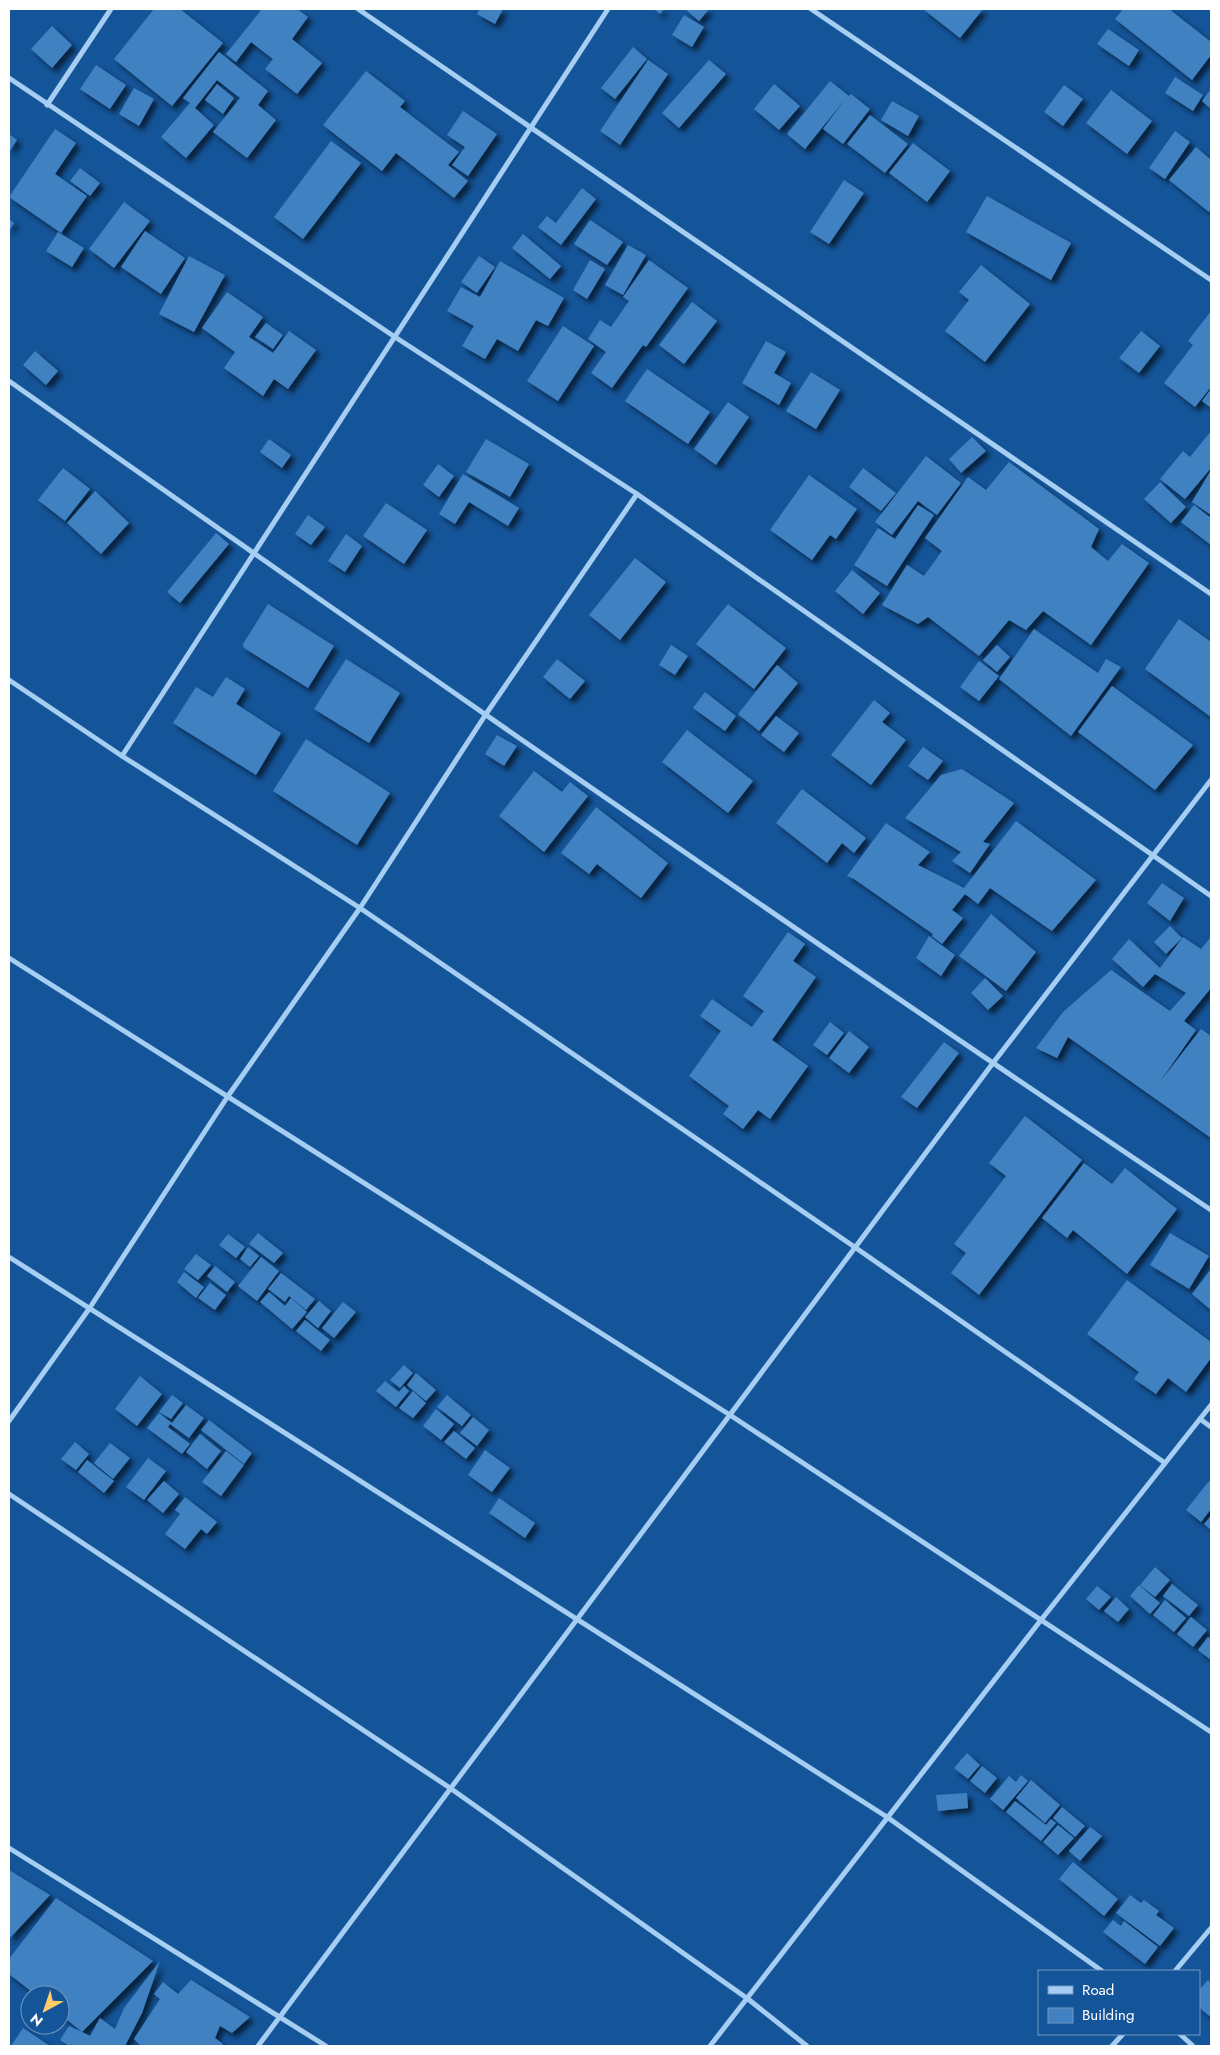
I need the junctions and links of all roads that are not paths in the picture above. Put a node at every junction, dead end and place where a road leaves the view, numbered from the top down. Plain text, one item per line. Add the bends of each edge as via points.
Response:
1 (111, 9) edge
2 (358, 9) edge
3 (608, 9) edge
4 (811, 9) edge
5 (9, 78) edge
6 (47, 105) junction
7 (531, 129) junction
8 (1211, 280) edge
9 (395, 336) junction
10 (9, 382) edge
11 (637, 494) junction
12 (253, 554) junction
13 (1211, 594) edge
14 (9, 680) edge
15 (486, 714) junction
16 (122, 756) junction
17 (1211, 780) edge
18 (1154, 855) junction
19 (1211, 896) edge
20 (360, 908) junction
21 (9, 958) edge
22 (993, 1063) junction
23 (228, 1096) junction
24 (1211, 1210) edge
25 (856, 1248) junction
26 (9, 1257) edge
27 (89, 1309) junction
28 (1211, 1405) edge
29 (730, 1416) junction
30 (1200, 1419) junction
31 (9, 1421) edge
32 (1211, 1427) edge
33 (1165, 1463) junction
34 (9, 1494) edge
35 (578, 1619) junction
36 (1041, 1620) junction
37 (1211, 1732) edge
38 (450, 1788) junction
39 (887, 1817) junction
40 (9, 1848) edge
41 (1211, 1928) edge
42 (1101, 1970) edge
43 (1176, 1970) edge
44 (748, 1999) junction
45 (282, 2017) junction
46 (1121, 2035) edge
47 (1181, 2035) edge
48 (258, 2046) edge
49 (326, 2046) edge
50 (710, 2046) edge
51 (806, 2046) edge
52 (1112, 2046) edge
53 (1193, 2046) edge

1 - 6 street
2 - 7 street
3 - 7 street
4 - 8 street
5 - 6 street
6 - 9 street
7 - 9 street
7 - 13 street
9 - 11 street
9 - 12 street
10 - 12 street
11 - 15 street
11 - 18 street
12 - 15 street
12 - 16 street
14 - 16 street
15 - 20 street
15 - 22 street
16 - 20 street
17 - 18 street
18 - 19 street
18 - 22 street
20 - 23 street
20 - 25 street
21 - 23 street
22 - 24 street
22 - 25 street
23 - 27 street
23 - 29 street
25 - 29 street
25 - 33 street
26 - 27 street
27 - 31 street
27 - 35 street
28 - 30 street
29 - 35 street
29 - 36 street
30 - 32 street
30 - 33 street
33 - 36 street
34 - 38 street
35 - 38 street
35 - 39 street
36 - 37 street
36 - 39 street
38 - 44 street
38 - 45 street
39 - 42 street
39 - 44 street
40 - 45 street
41 - 43 street
44 - 50 street
44 - 51 street
45 - 48 street
45 - 49 street
46 - 52 street
47 - 53 street

